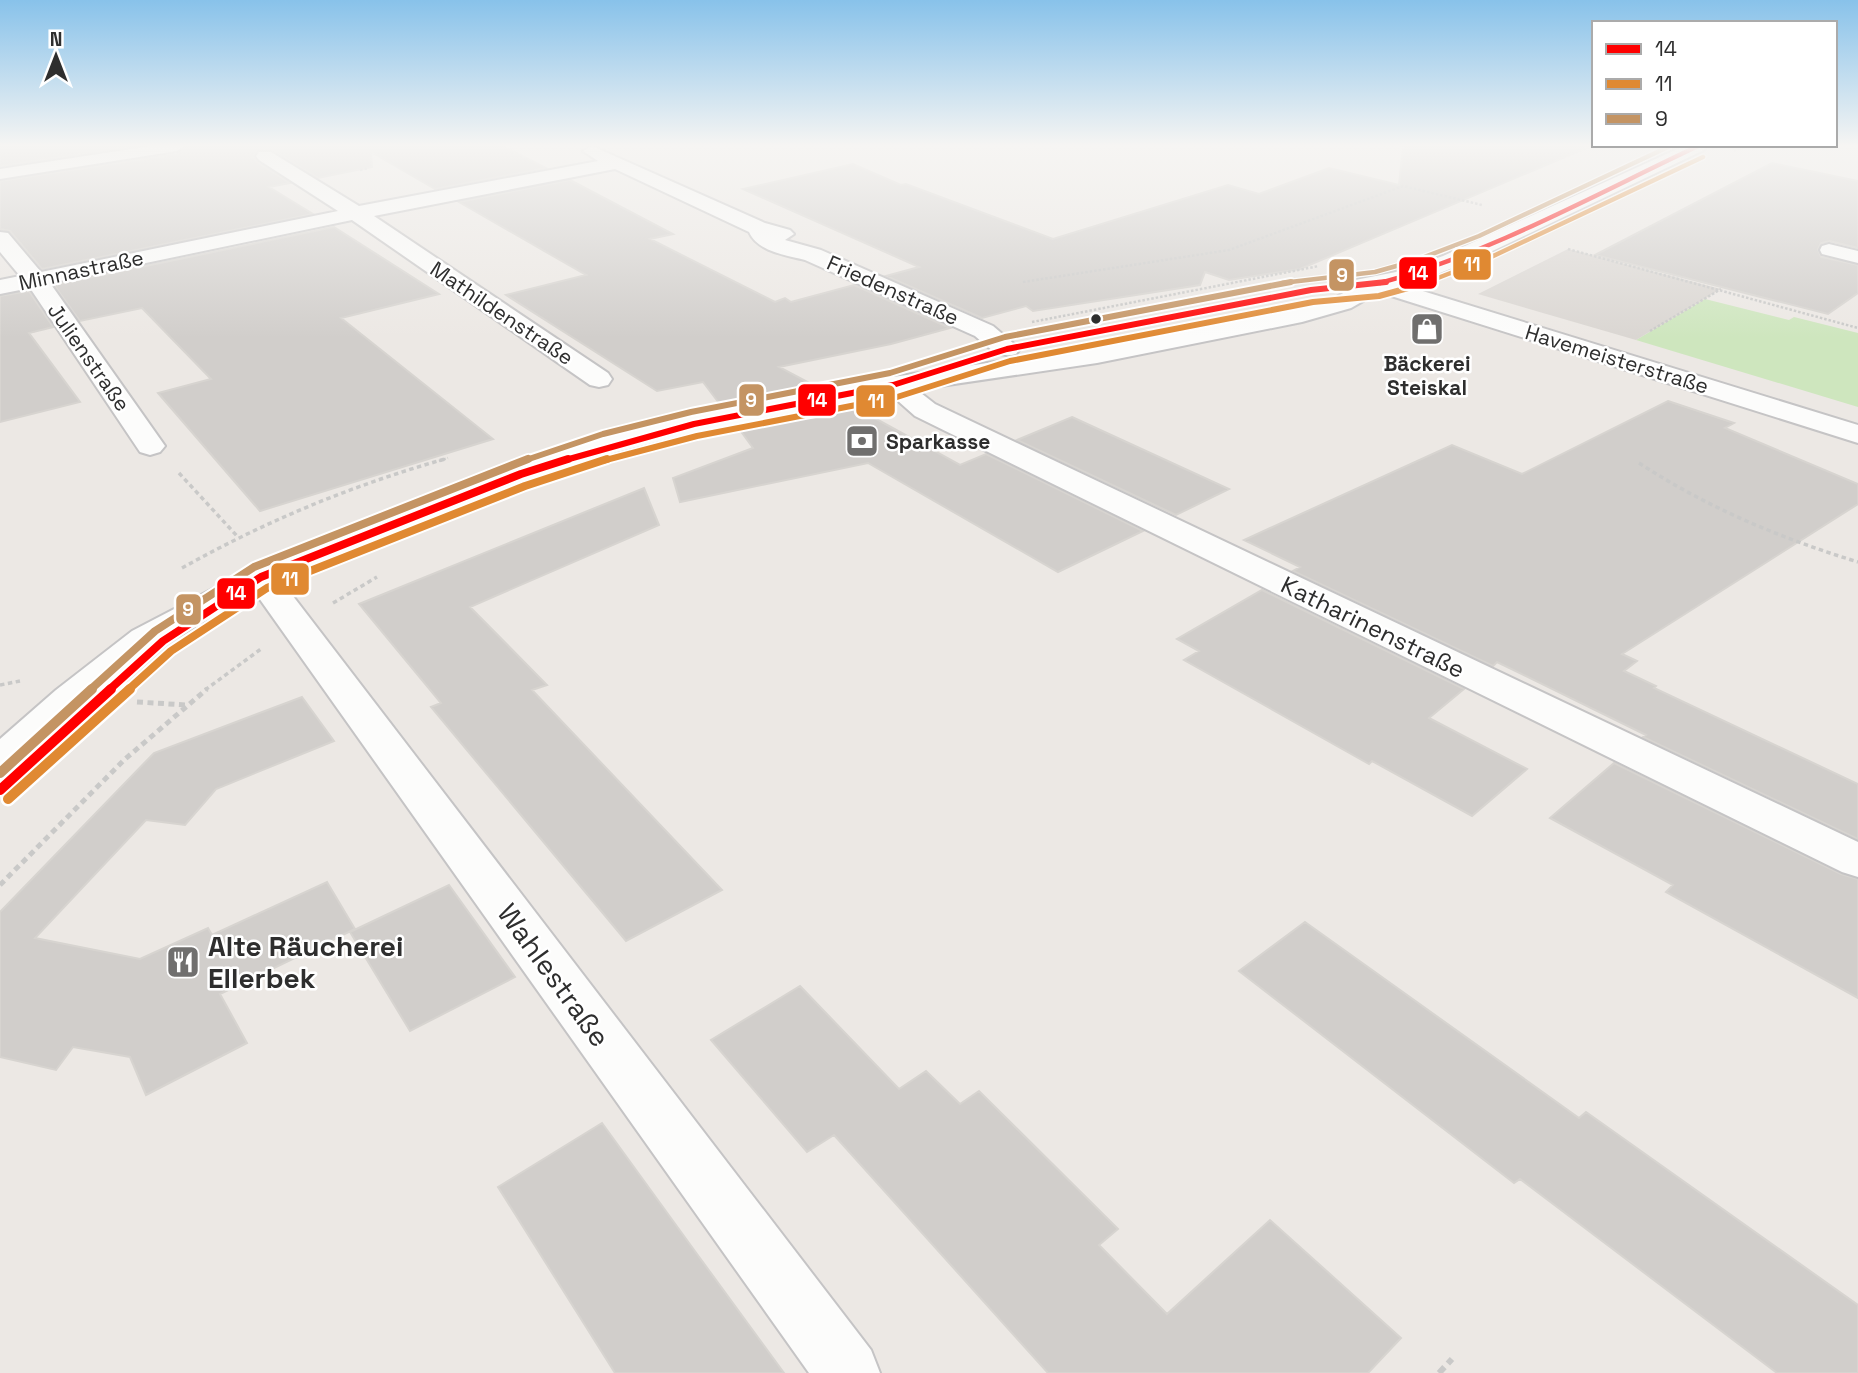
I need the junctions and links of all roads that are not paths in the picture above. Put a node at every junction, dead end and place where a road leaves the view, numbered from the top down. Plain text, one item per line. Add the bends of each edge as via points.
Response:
1 (351, 210) edge
2 (371, 210) edge
3 (719, 210) edge
4 (1562, 210) edge
5 (356, 213) junction
6 (0, 238) edge
7 (1829, 250) dead end
8 (1858, 257) edge
9 (36, 280) junction
10 (1377, 284) junction
11 (0, 287) edge
12 (1007, 349) junction
13 (598, 379) dead end
14 (893, 385) junction
15 (1858, 434) edge
16 (150, 446) dead end
17 (249, 557) junction
18 (0, 761) edge
19 (0, 790) edge
20 (1858, 861) edge
21 (848, 1373) edge

1 - 5 street, Mathildenstraße
2 - 5 street, Minnastraße
3 - 12 street, Friedenstraße via 758,228 762,237 784,248 813,255 984,331
4 - 10 street via 1484,247
5 - 9 street, Minnastraße
5 - 13 street, Mathildenstraße
6 - 9 street, Julienstraße
7 - 8 lane
9 - 11 street, Minnastraße
9 - 16 street, Julienstraße
10 - 12 street via 1311,290
10 - 14 street via 1343,303 1293,317 1097,355
10 - 15 street, Havemeisterstraße
12 - 14 street
14 - 17 street via 607,446
14 - 20 street, Katharinenstraße via 925,410
17 - 18 street via 70,698
17 - 19 street
17 - 21 street, Wahlestraße

